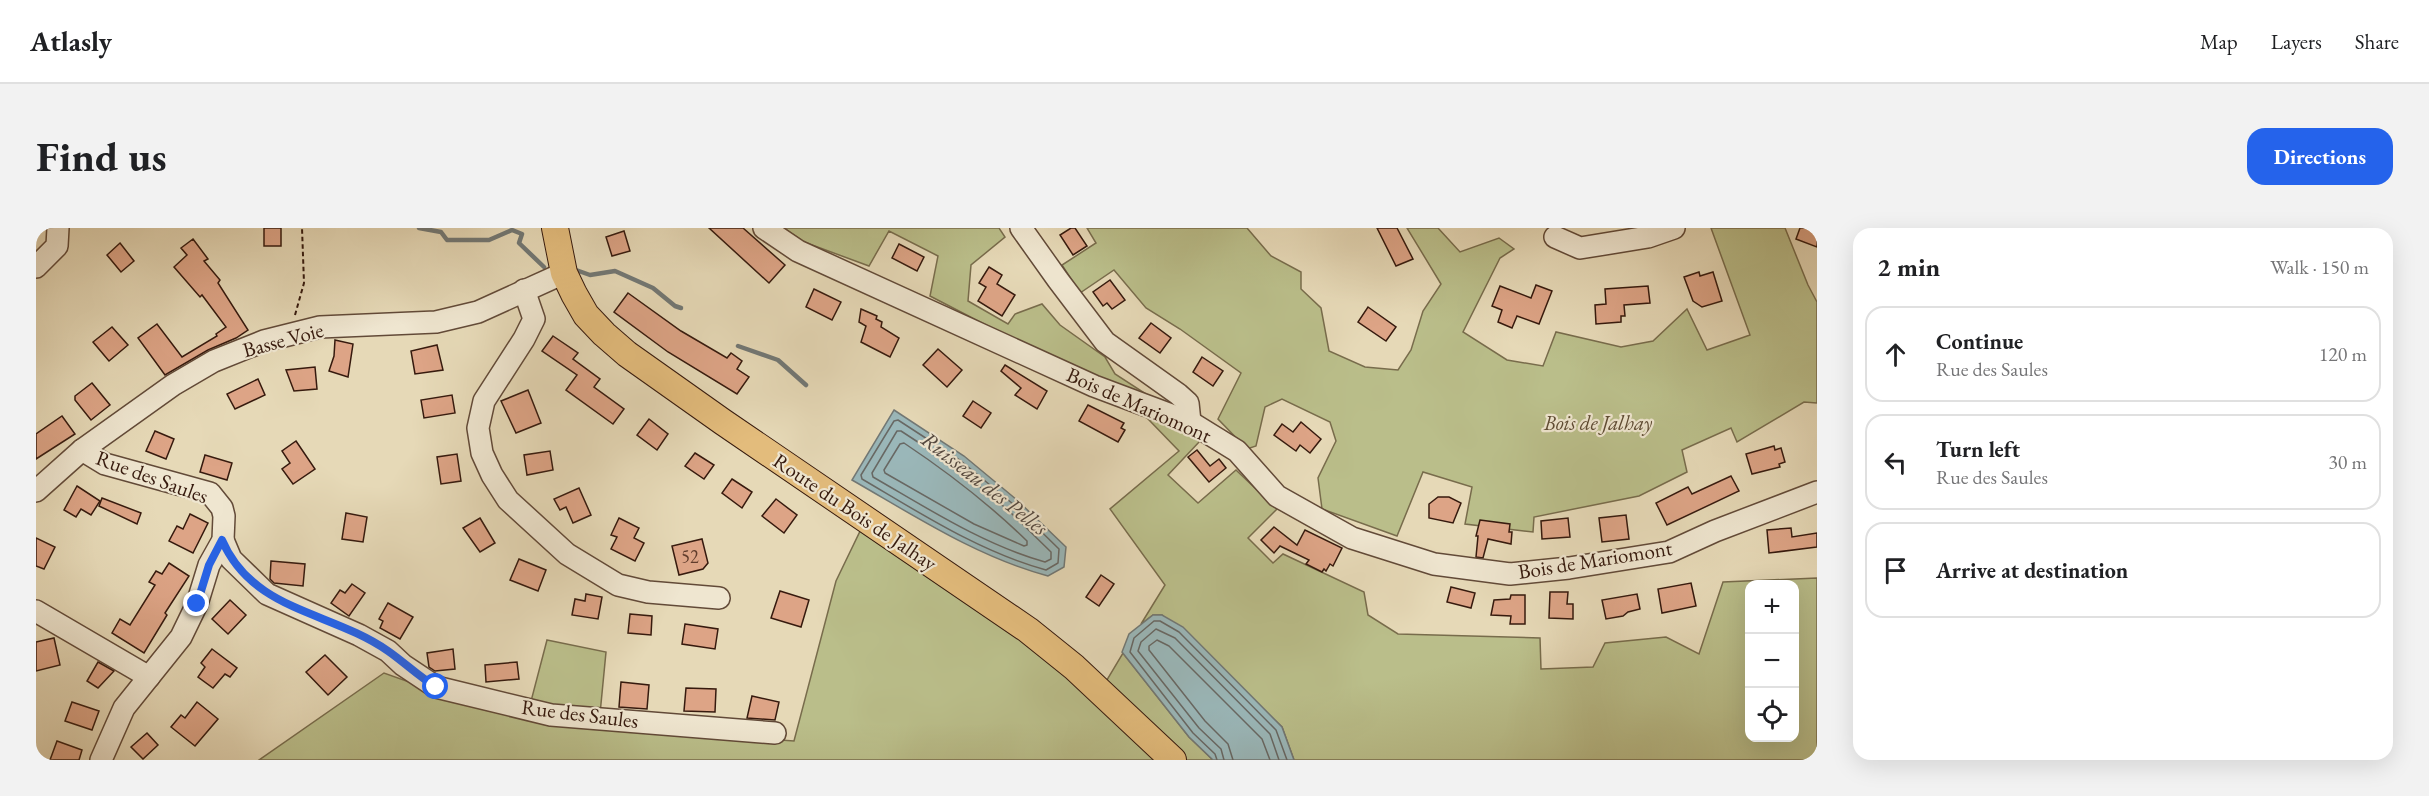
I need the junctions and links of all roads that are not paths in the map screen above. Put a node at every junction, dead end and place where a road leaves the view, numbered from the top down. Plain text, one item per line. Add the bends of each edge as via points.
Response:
1 (58, 228) edge
2 (764, 228) edge
3 (1022, 228) edge
4 (1674, 228) edge
5 (1555, 237) dead end
6 (560, 251) edge
7 (36, 267) edge
8 (524, 290) junction
9 (1190, 422) junction
10 (82, 450) junction
11 (36, 491) edge
12 (1817, 492) edge
13 (222, 540) junction
14 (719, 598) dead end
15 (36, 611) edge
16 (149, 677) junction
17 (775, 733) dead end
18 (108, 756) edge
19 (1173, 760) edge

1 - 7 street via 57,246
2 - 9 street, Bois de Mariomont via 798,251 1094,386
3 - 9 street via 1105,342 1188,403
4 - 5 street via 1648,237 1580,248
6 - 8 street, Basse Voie
6 - 19 main road, Route du Bois de Jalhay via 586,315 627,354 1029,630
8 - 10 street, Basse Voie via 478,312 436,322 320,327 264,341 214,361
8 - 14 street via 534,319 484,401 478,428 482,453 492,475 508,500 567,554 618,585 648,592
9 - 12 street, Bois de Mariomont via 1237,451 1277,496 1352,538 1434,564 1510,574 1669,552
10 - 11 street, Basse Voie
10 - 13 street, Rue des Saules via 105,464 210,493 222,508
13 - 16 street, Rue des Saules via 181,638
13 - 17 street, Rue des Saules via 231,560 267,594 369,640 436,687 551,715
15 - 16 street
16 - 18 street, Rue des Saules via 124,708

